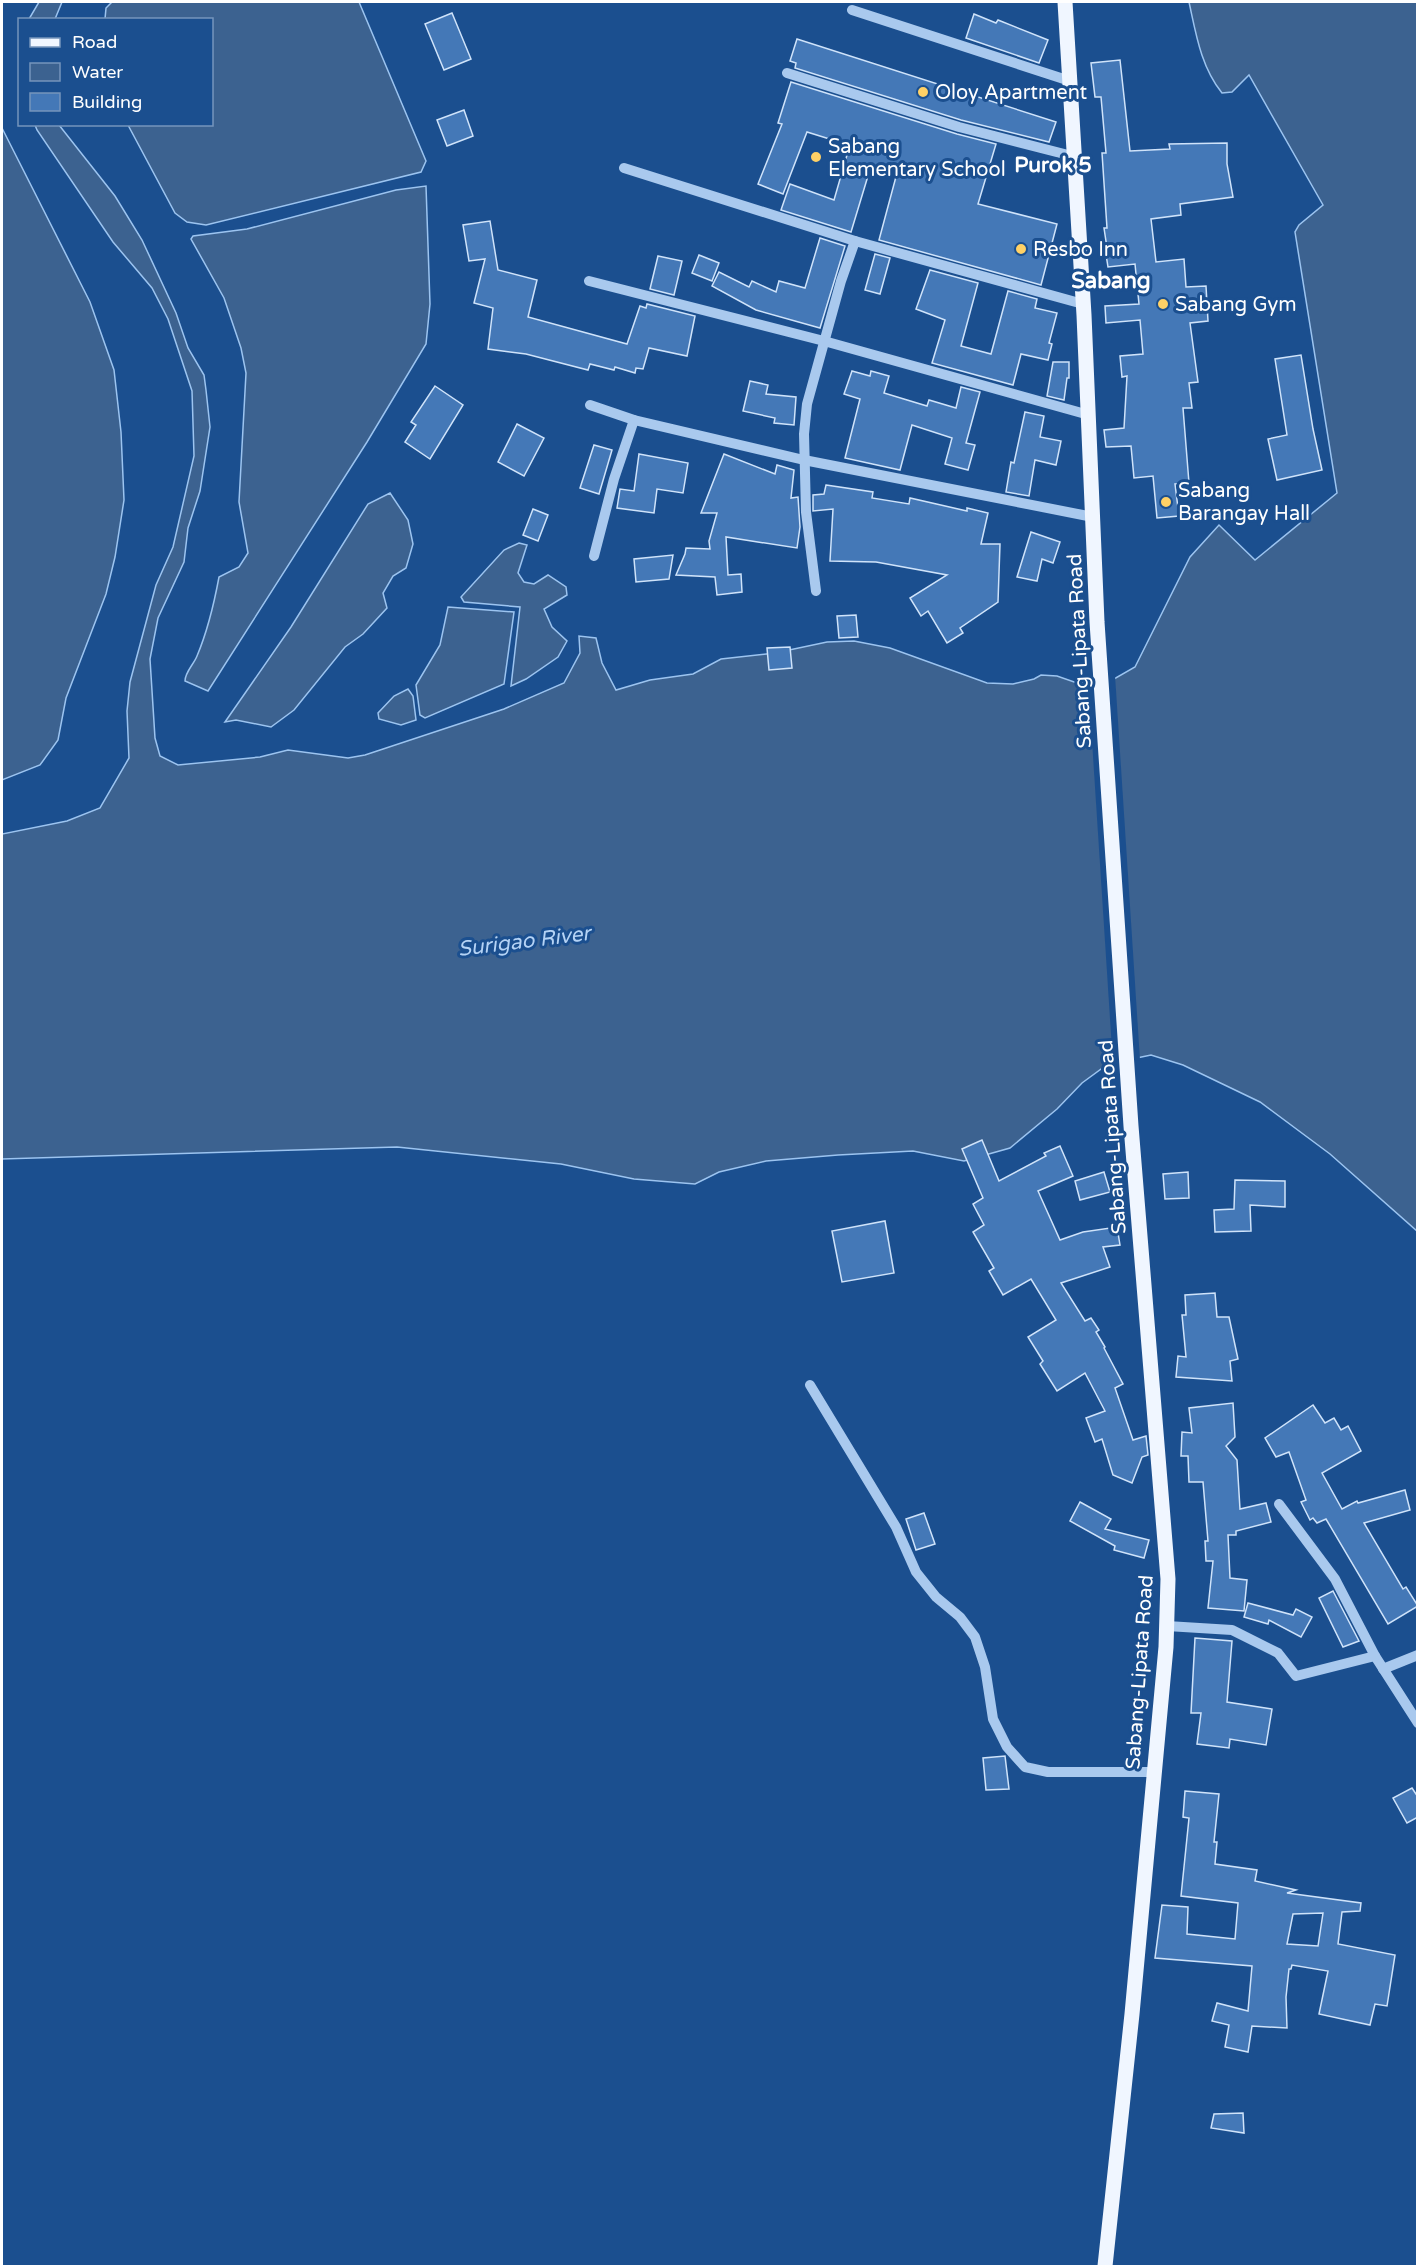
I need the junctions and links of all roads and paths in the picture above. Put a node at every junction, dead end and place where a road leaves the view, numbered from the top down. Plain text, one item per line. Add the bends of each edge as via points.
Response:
1 (1065, 2) edge
2 (852, 10) dead end
3 (787, 73) dead end
4 (1070, 81) junction
5 (1076, 158) junction
6 (624, 168) dead end
7 (855, 241) junction
8 (589, 281) dead end
9 (1083, 304) junction
10 (824, 341) junction
11 (590, 405) dead end
12 (1089, 415) junction
13 (634, 420) junction
14 (804, 460) junction
15 (1093, 517) junction
16 (594, 555) dead end
17 (816, 591) dead end
18 (810, 1386) dead end
19 (1279, 1504) dead end
20 (1167, 1626) junction
21 (1418, 1655) edge
22 (1375, 1656) junction
23 (1383, 1669) junction
24 (1418, 1723) edge
25 (1154, 1772) junction
26 (1105, 2266) edge

1 - 4 main road, Sabang-Lipata Road
2 - 4 street
3 - 5 street via 959,127
4 - 5 main road, Sabang-Lipata Road
5 - 9 main road, Sabang-Lipata Road
6 - 7 street
7 - 9 street
7 - 10 street
8 - 10 street
9 - 12 main road, Sabang-Lipata Road
10 - 12 street
10 - 14 street via 807,404
11 - 13 street
12 - 15 main road, Sabang-Lipata Road
13 - 14 street
13 - 16 street
14 - 15 street
14 - 17 street
15 - 20 main road, Sabang-Lipata Road via 1131,1126 1168,1579
18 - 25 street via 896,1527 916,1572 975,1637 985,1667 993,1719 1007,1747 1025,1767 1048,1772
19 - 22 street via 1335,1579
20 - 22 street via 1232,1630 1278,1653 1296,1676
20 - 25 main road, Sabang-Lipata Road
21 - 23 street
22 - 23 street
23 - 24 street
25 - 26 main road, Sabang-Lipata Road

